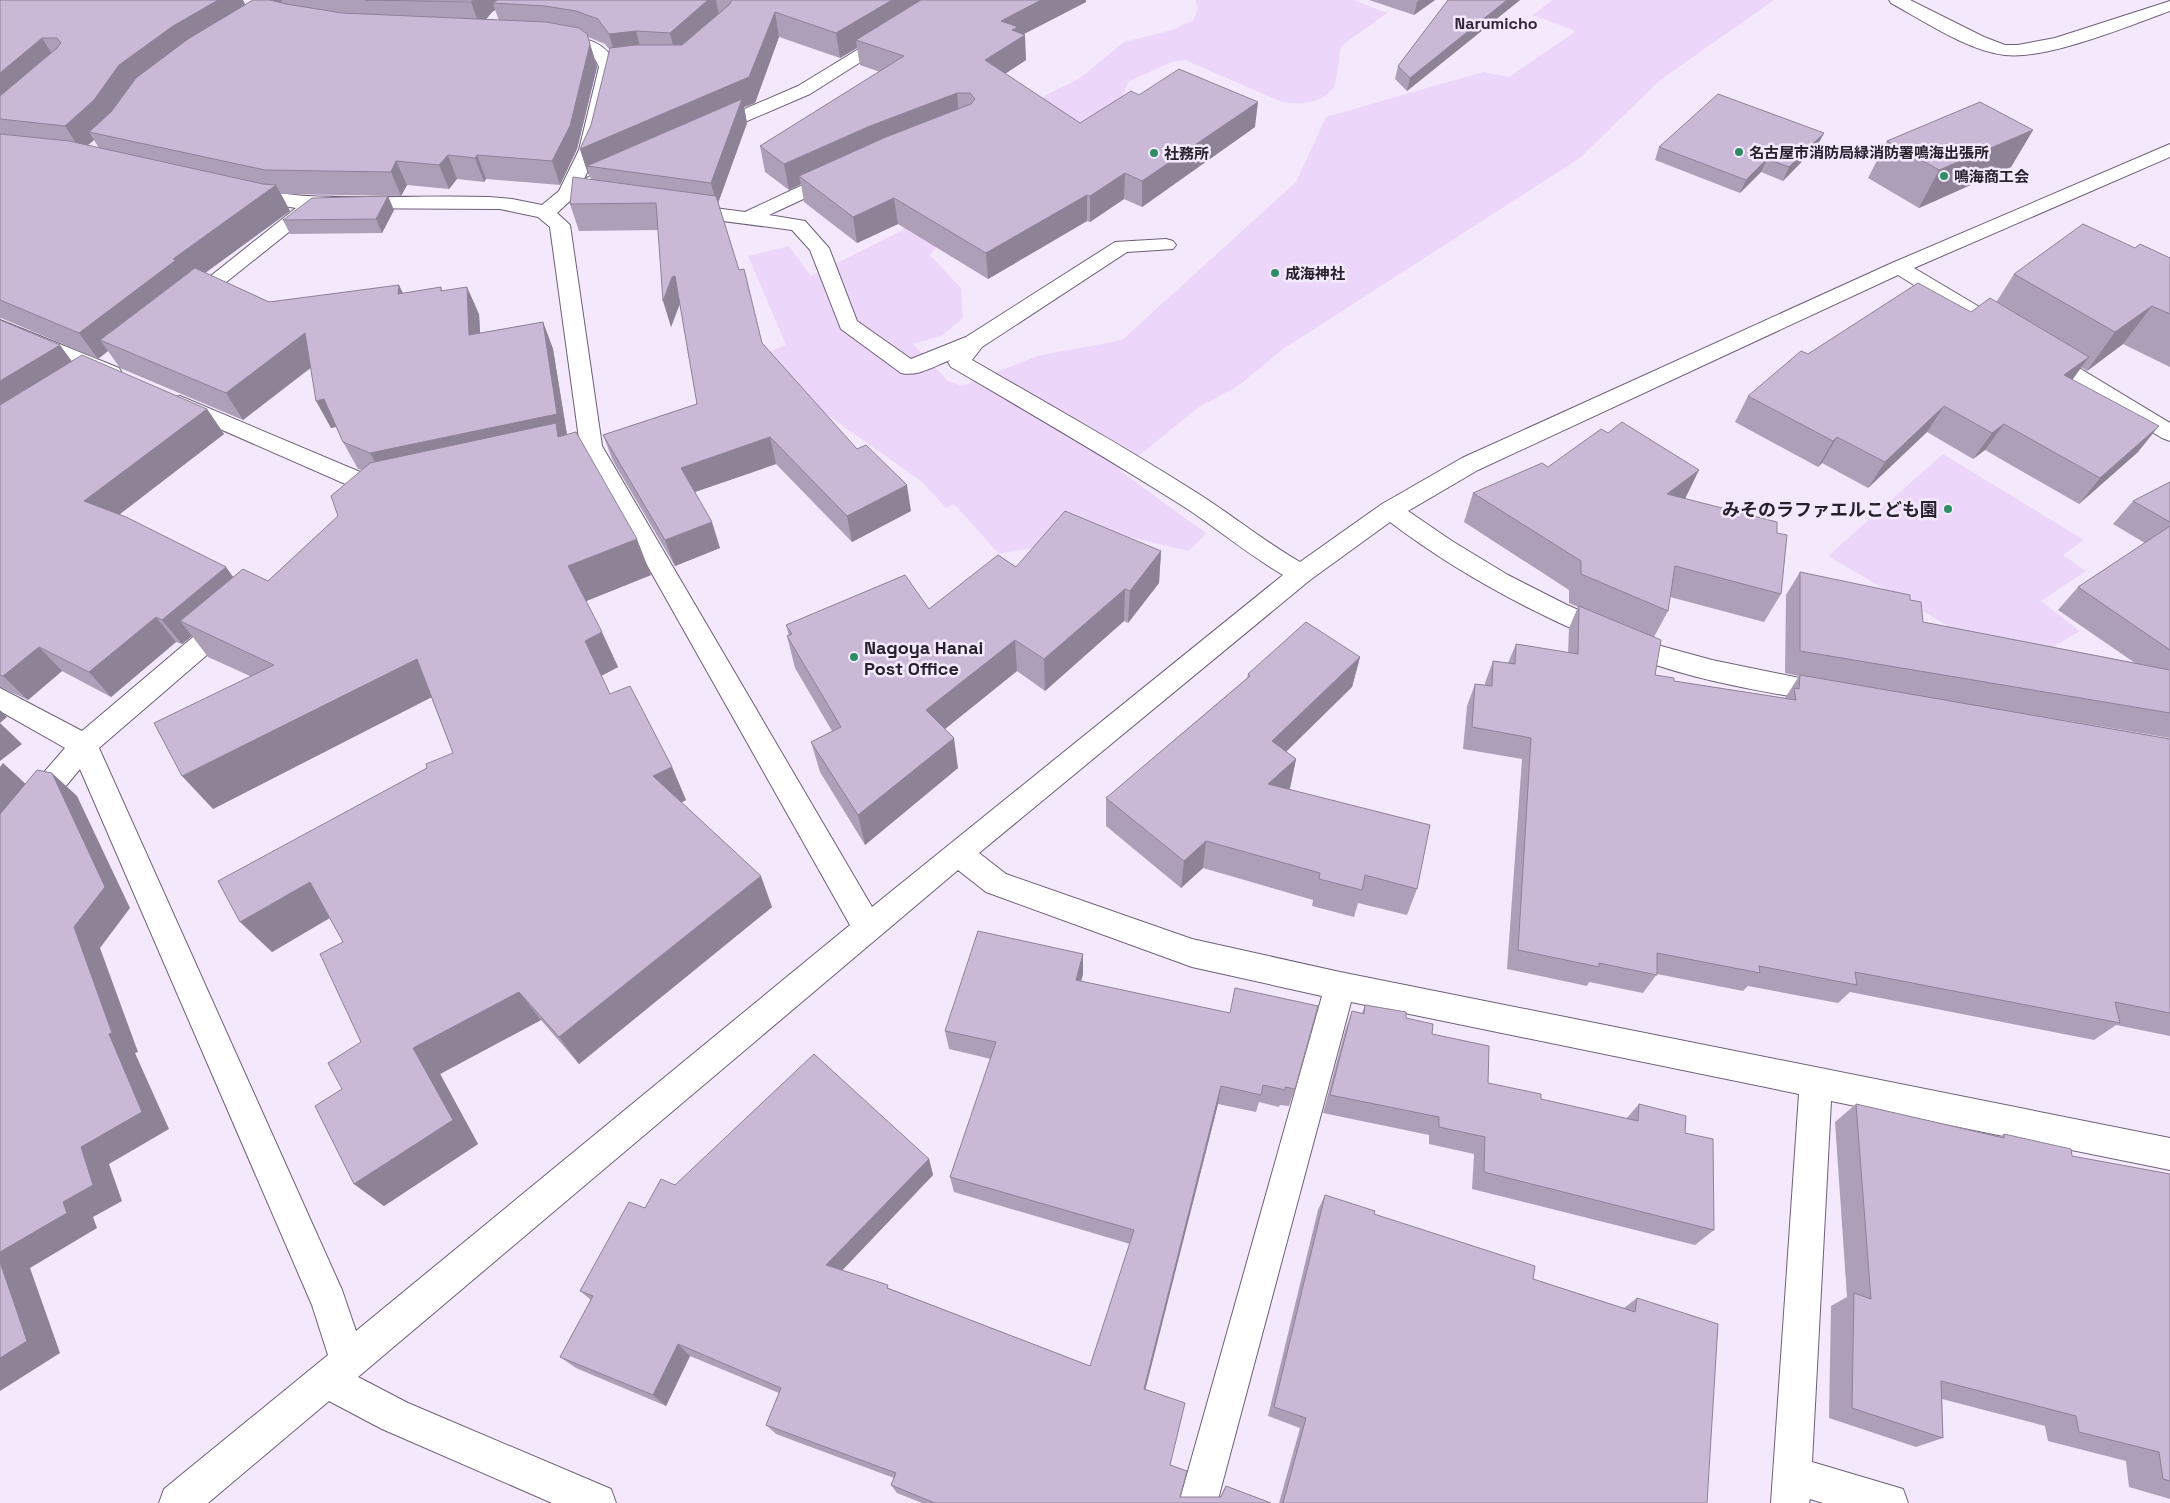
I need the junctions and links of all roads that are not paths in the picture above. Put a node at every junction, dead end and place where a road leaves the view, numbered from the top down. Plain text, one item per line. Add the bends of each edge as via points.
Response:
1 (951, 0) edge
2 (1897, 0) edge
3 (2170, 6) edge
4 (536, 37) edge
5 (692, 138) edge
6 (2170, 150) edge
7 (620, 168) edge
8 (848, 172) edge
9 (232, 191) edge
10 (567, 194) junction
11 (606, 200) edge
12 (313, 204) junction
13 (664, 208) edge
14 (545, 213) junction
15 (750, 217) junction
16 (1166, 245) dead end
17 (1899, 267) junction
18 (172, 314) edge
19 (0, 324) edge
20 (974, 342) junction
21 (109, 363) junction
22 (129, 381) edge
23 (76, 385) edge
24 (165, 397) edge
25 (2170, 434) edge
26 (360, 510) edge
27 (1390, 510) junction
28 (1301, 574) junction
29 (247, 606) edge
30 (1852, 696) edge
31 (0, 698) edge
32 (84, 745) junction
33 (0, 844) edge
34 (958, 853) junction
35 (868, 928) junction
36 (1340, 986) junction
37 (1816, 1081) junction
38 (2170, 1154) edge
39 (337, 1371) junction
40 (1791, 1489) edge
41 (178, 1503) edge
42 (597, 1503) edge
43 (1198, 1503) edge
44 (1889, 1503) edge

1 - 5 street via 804,90
2 - 3 street via 1985,44 2006,51 2035,49
4 - 10 street via 586,44 599,49 617,66 588,150
6 - 17 street
7 - 10 street
8 - 15 street
9 - 12 street via 277,202
10 - 11 street
10 - 14 street
12 - 14 street via 502,203
12 - 18 street
13 - 15 street
14 - 35 street via 560,225 582,448
15 - 20 street via 798,225 819,248 848,324 909,368
16 - 20 street via 1122,246
17 - 25 street
17 - 27 street via 1470,464
19 - 21 street
20 - 28 street via 959,362 1105,446 1198,504 1258,549
21 - 22 street
21 - 23 street
24 - 26 street via 392,489
27 - 28 street
27 - 30 street via 1419,533 1472,566 1556,610 1672,660 1784,685
28 - 34 street
29 - 32 street
31 - 32 street
32 - 33 street
32 - 39 street via 330,1303
34 - 35 street
34 - 36 street via 996,883 1113,927 1192,953
35 - 39 street
36 - 37 street
36 - 43 street
37 - 38 street
37 - 40 street
39 - 41 street
39 - 42 street via 395,1416
40 - 44 street

